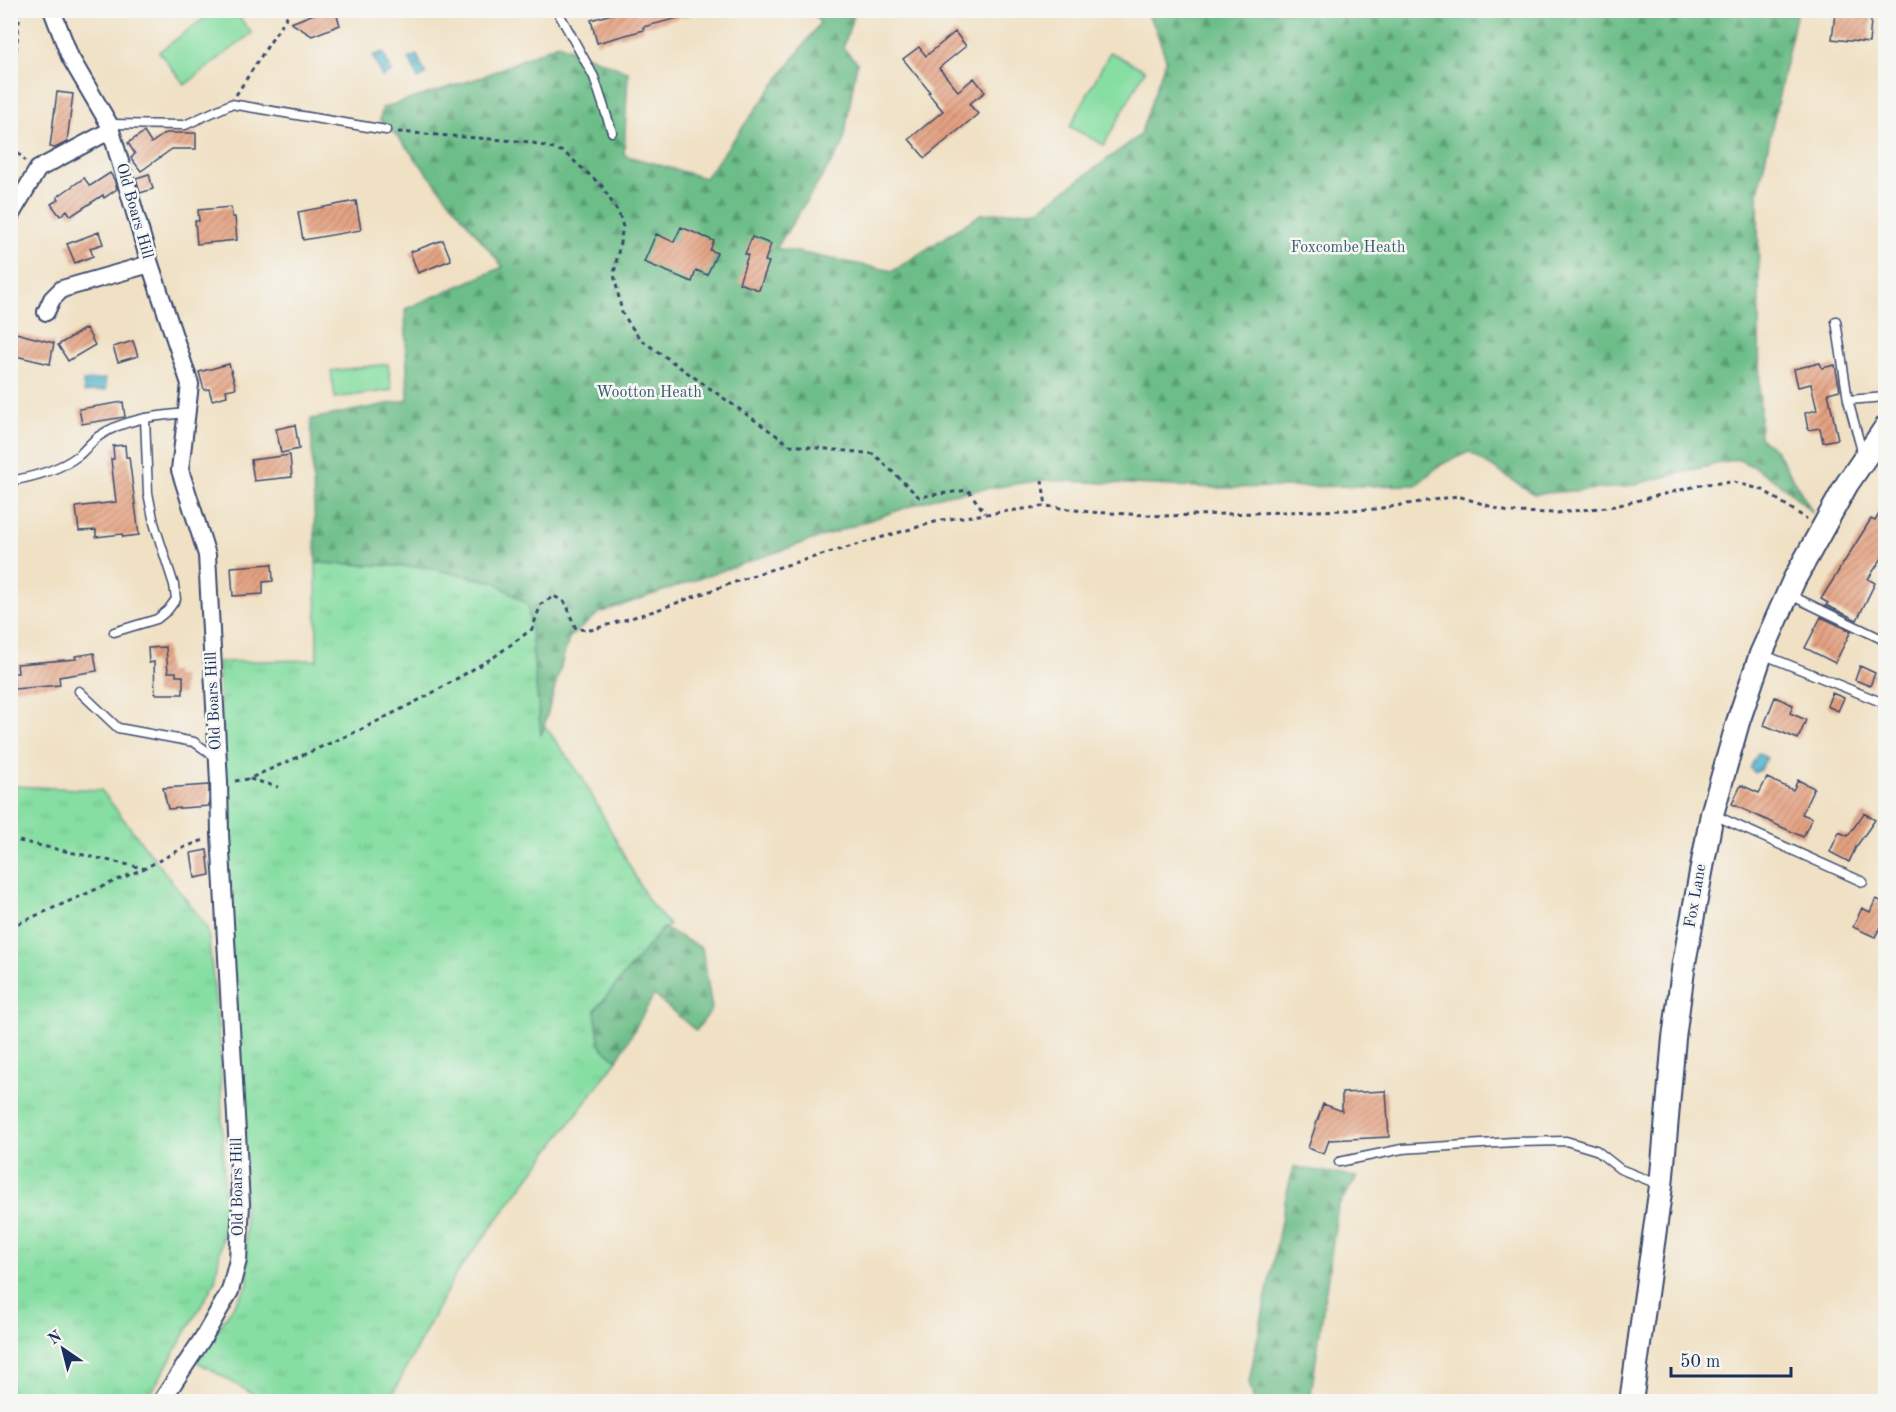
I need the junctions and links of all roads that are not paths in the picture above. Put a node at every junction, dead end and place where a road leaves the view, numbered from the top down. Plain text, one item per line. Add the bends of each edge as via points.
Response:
1 (52, 10) edge
2 (557, 10) edge
3 (110, 127) junction
4 (386, 130) road end
5 (612, 132) dead end
6 (10, 216) edge
7 (150, 264) junction
8 (46, 312) dead end
9 (1836, 321) dead end
10 (1886, 397) edge
11 (1848, 400) junction
12 (187, 413) junction
13 (145, 417) junction
14 (1886, 427) edge
15 (1864, 458) junction
16 (10, 482) edge
17 (1788, 594) junction
18 (114, 632) dead end
19 (1886, 641) edge
20 (1761, 654) junction
21 (79, 691) dead end
22 (1886, 704) edge
23 (218, 758) junction
24 (1712, 814) junction
25 (1863, 882) dead end
26 (1339, 1162) dead end
27 (1661, 1186) junction
28 (161, 1401) edge
29 (1631, 1401) edge

1 - 3 street, Old Boars Hill via 70,57
2 - 5 lane via 594,77
3 - 4 lane via 185,125 231,104
3 - 6 street via 38,169
3 - 7 street, Old Boars Hill
7 - 8 street via 62,290
7 - 12 street, Old Boars Hill via 190,384
9 - 11 lane
10 - 11 lane
11 - 15 lane
12 - 13 lane
12 - 23 street, Old Boars Hill via 180,470 207,555
13 - 16 lane via 100,435 69,462
13 - 18 lane via 148,493 176,599 158,619
14 - 15 street, Fox Lane
15 - 17 street, Fox Lane via 1821,528
17 - 19 lane
17 - 20 street, Fox Lane
20 - 22 lane
20 - 24 street, Fox Lane
21 - 23 lane via 118,728 194,742
23 - 28 street, Old Boars Hill via 240,1244 230,1291
24 - 25 lane
24 - 27 street, Fox Lane via 1684,963
26 - 27 lane via 1402,1149 1566,1141 1596,1150 1620,1169
27 - 29 street, Fox Lane

